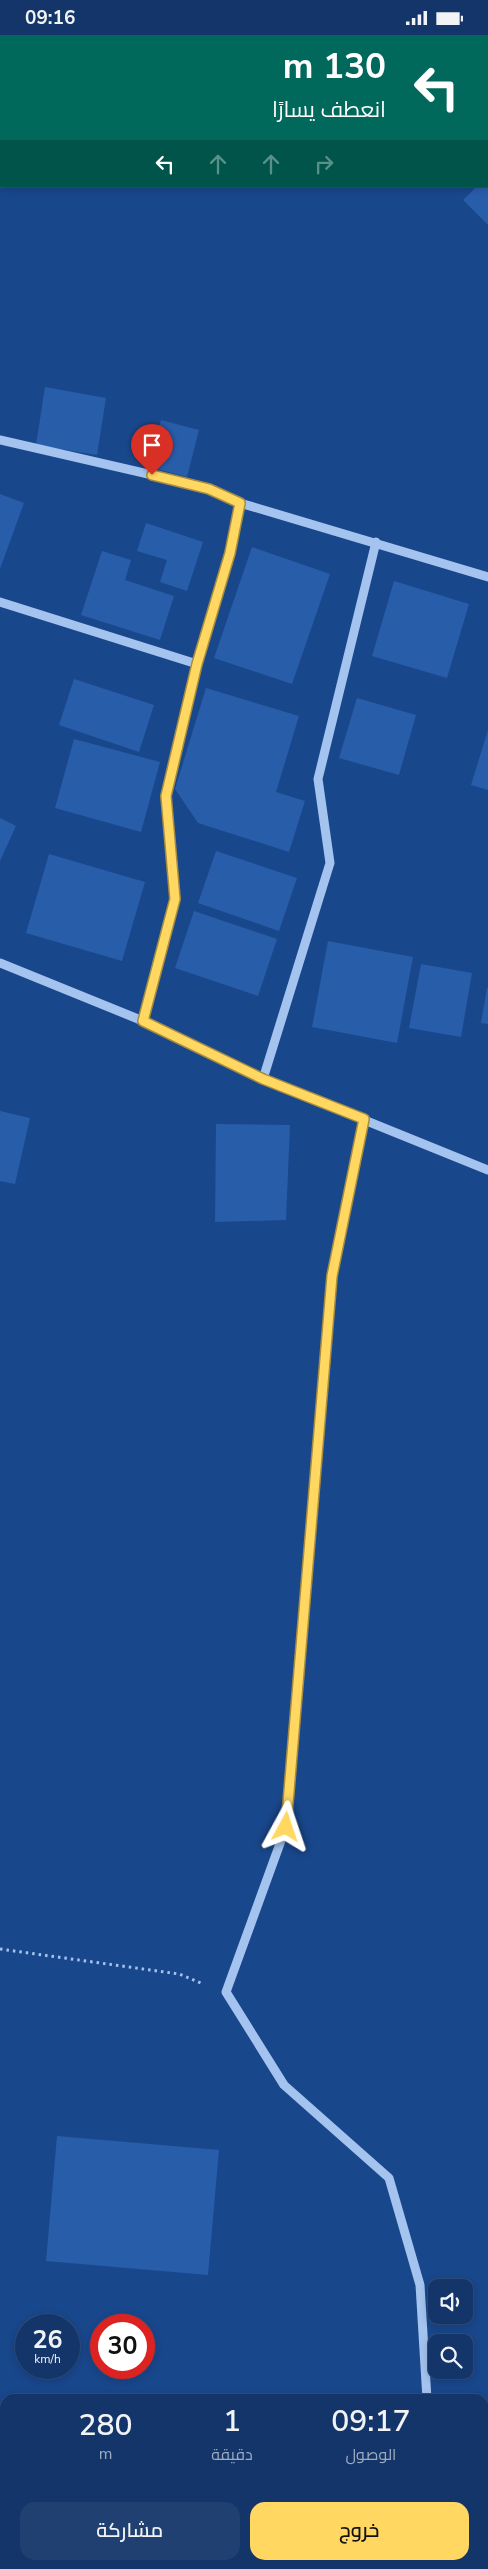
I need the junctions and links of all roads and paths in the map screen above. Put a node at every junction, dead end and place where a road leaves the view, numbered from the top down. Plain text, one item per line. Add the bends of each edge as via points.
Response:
1 (0, 439) edge
2 (240, 503) junction
3 (376, 542) junction
4 (488, 577) edge
5 (0, 602) edge
6 (197, 664) junction
7 (0, 963) edge
8 (143, 1021) junction
9 (263, 1079) junction
10 (364, 1119) junction
11 (488, 1170) edge
12 (0, 1949) edge
13 (226, 1993) junction
14 (427, 2394) edge

1 - 2 street via 209,489
2 - 3 street
2 - 6 street via 230,553
3 - 4 street
3 - 9 street via 318,779 330,863
5 - 6 street
6 - 8 street via 166,796 175,899
7 - 8 street
8 - 9 street
9 - 10 street
10 - 11 street
10 - 13 street via 332,1276 286,1827
12 - 13 path via 180,1974
13 - 14 street via 284,2085 389,2178 420,2285

